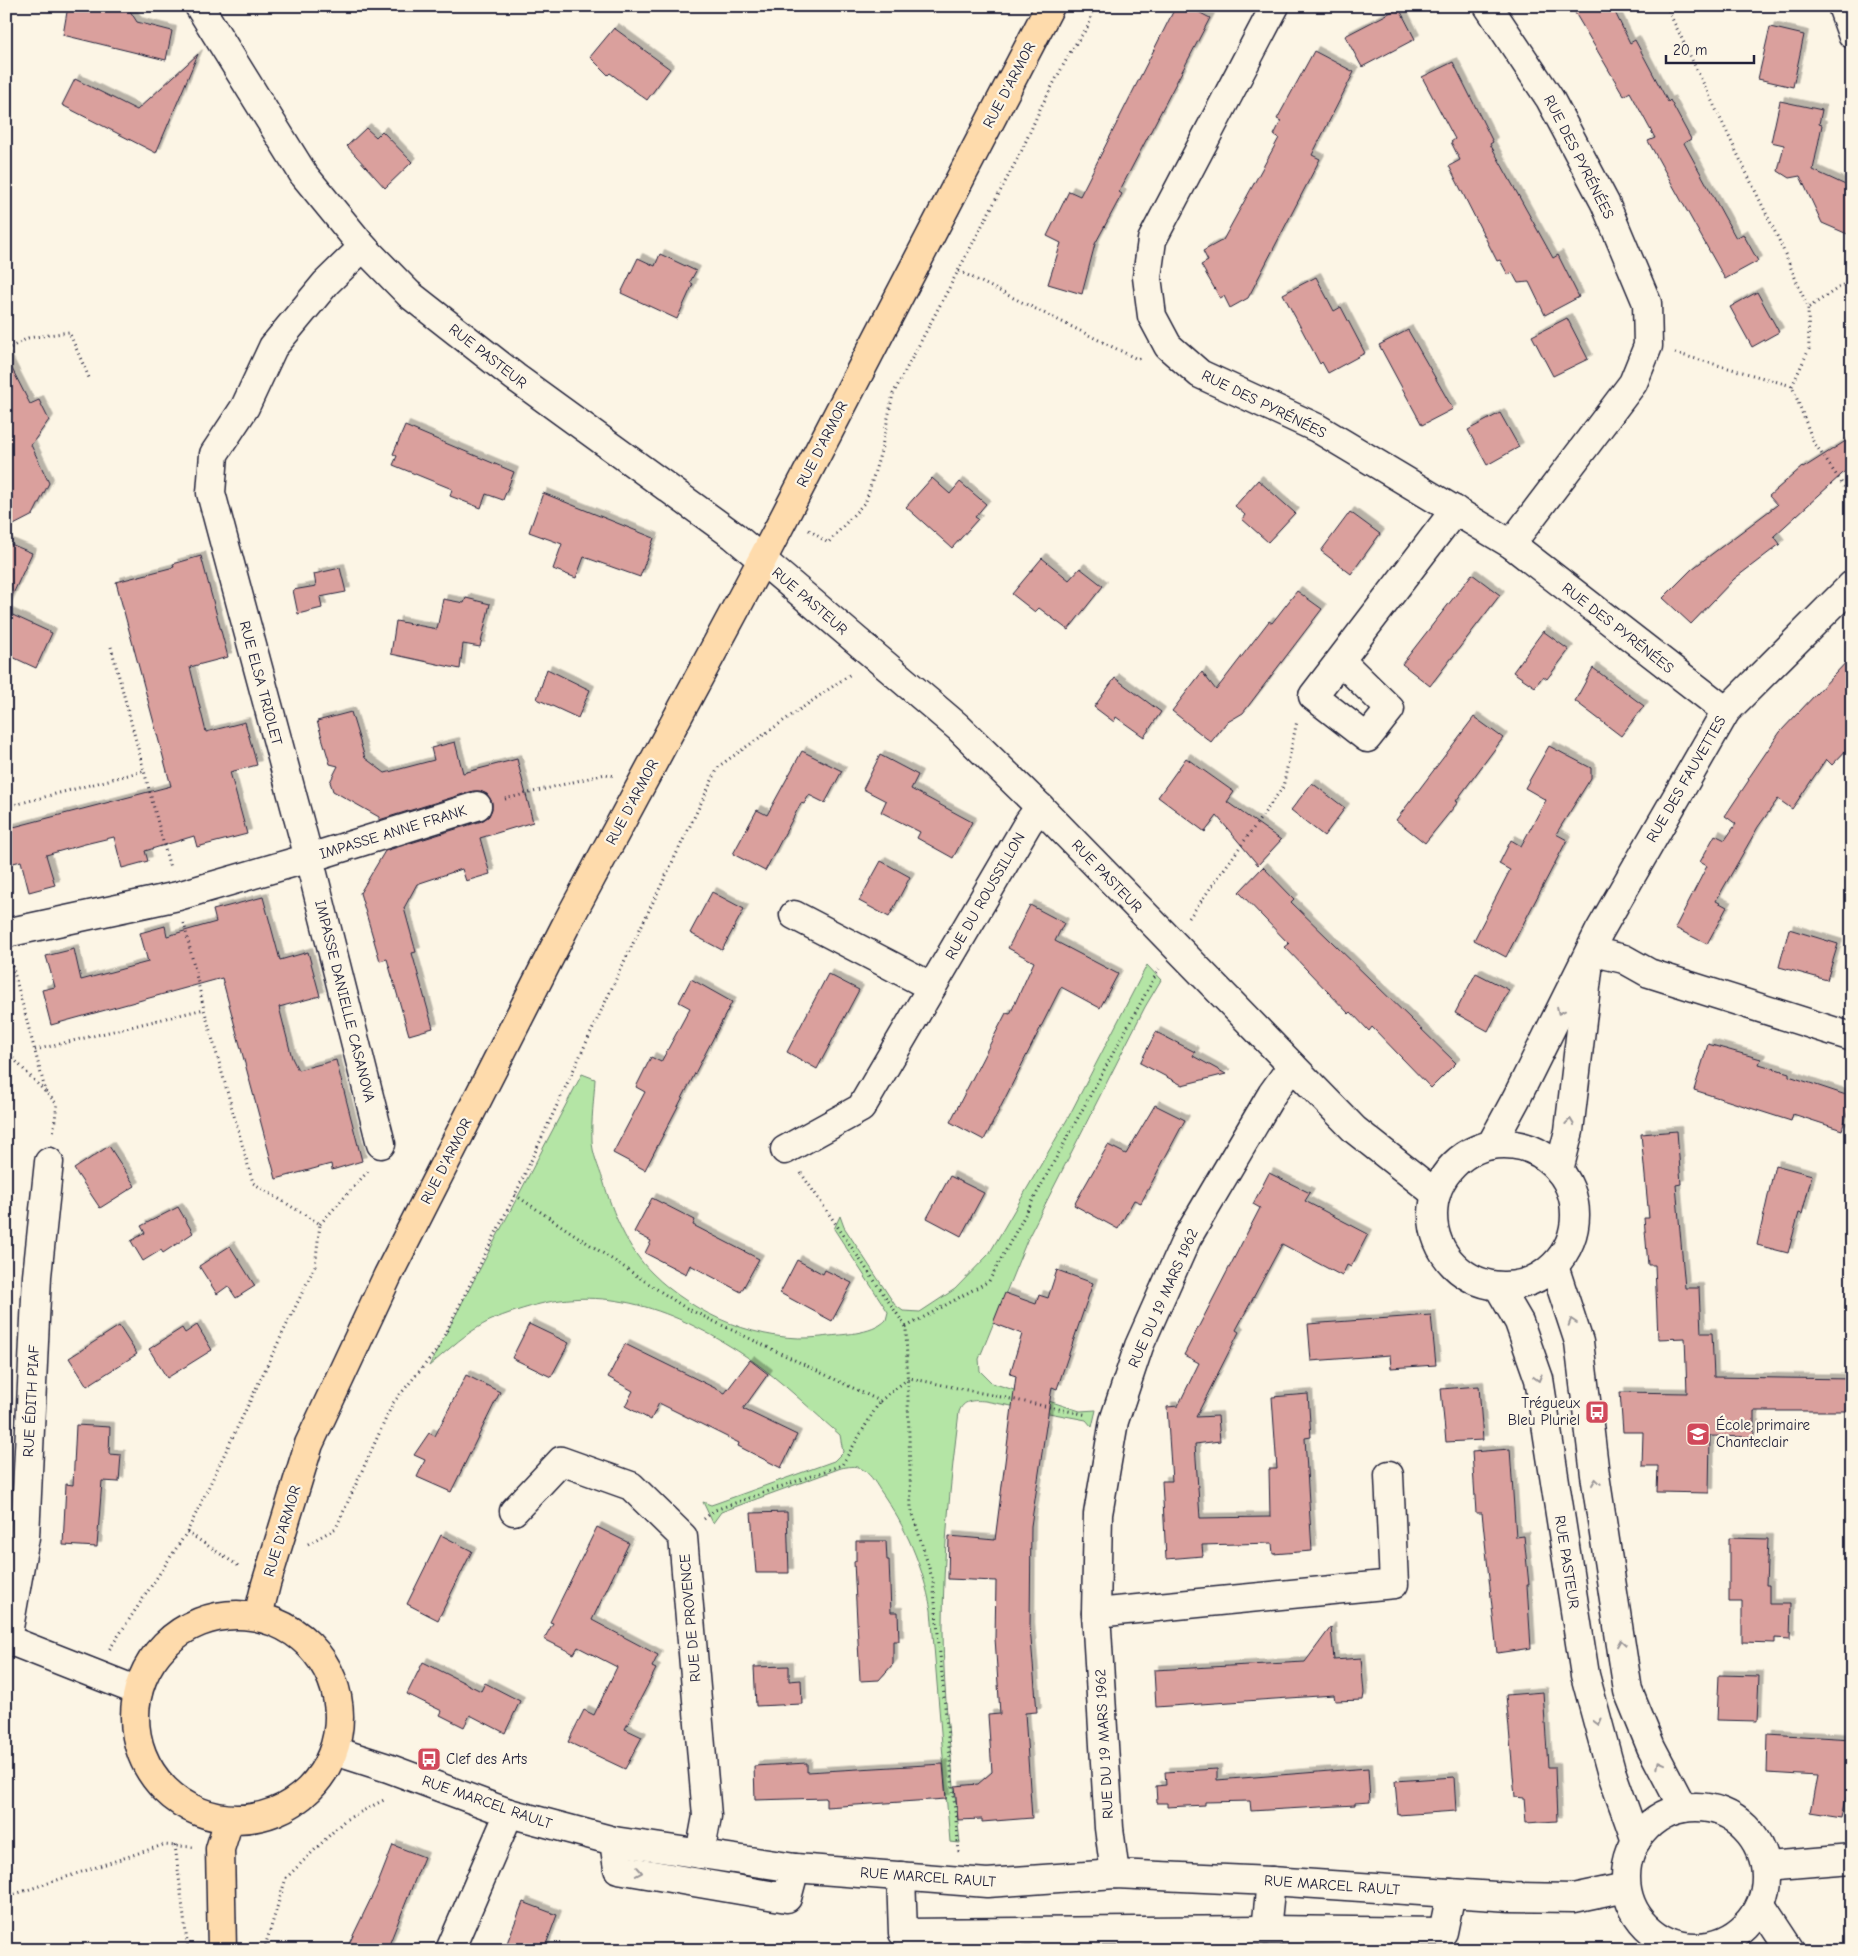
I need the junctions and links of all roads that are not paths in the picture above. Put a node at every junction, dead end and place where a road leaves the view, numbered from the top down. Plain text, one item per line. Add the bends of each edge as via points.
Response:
1 (199, 6) edge
2 (1050, 6) edge
3 (1275, 6) edge
4 (1488, 6) edge
5 (1842, 6) edge
6 (1852, 34) edge
7 (363, 247) junction
8 (1455, 510) junction
9 (1511, 544) junction
10 (762, 560) junction
11 (1852, 585) edge
12 (1341, 661) junction
13 (1726, 711) junction
14 (477, 806) road end
15 (1040, 807) junction
16 (309, 858) junction
17 (794, 915) dead end
18 (9, 946) edge
19 (1590, 951) junction
20 (932, 987) junction
21 (1852, 1037) edge
22 (1292, 1066) junction
23 (382, 1144) road end
24 (1491, 1145) junction
25 (785, 1150) road end
26 (49, 1162) road end
27 (1559, 1170) junction
28 (1436, 1194) junction
29 (1554, 1266) junction
30 (1498, 1286) junction
31 (1389, 1475) dead end
32 (514, 1511) dead end
33 (1096, 1613) junction
34 (258, 1616) junction
35 (7, 1639) edge
36 (138, 1691) junction
37 (335, 1751) junction
38 (1683, 1808) junction
39 (510, 1813) junction
40 (229, 1820) junction
41 (1636, 1840) junction
42 (614, 1841) junction
43 (700, 1854) junction
44 (1852, 1859) edge
45 (1766, 1866) junction
46 (795, 1868) junction
47 (1115, 1874) junction
48 (901, 1876) junction
49 (1271, 1882) junction
50 (1626, 1887) junction
51 (1451, 1893) junction
52 (1761, 1906) junction
53 (1266, 1930) junction
54 (1726, 1947) edge
55 (1685, 1948) edge
56 (222, 1950) edge
57 (450, 1950) edge
58 (1790, 1950) edge

1 - 7 street, RUE PASTEUR via 304,175
2 - 10 main road, RUE D'ARMOR
3 - 8 street, RUE DES PYRÉNÉES via 1152,240 1147,277 1152,316 1168,346 1200,374 1317,428
4 - 9 street, RUE DES PYRÉNÉES via 1550,99 1605,203 1647,302 1648,346 1633,383
5 - 6 street
7 - 10 street, RUE PASTEUR via 409,294
7 - 16 street, RUE ELSA TRIOLET via 326,283 273,347 245,408 214,454 211,493
8 - 9 street, RUE DES PYRÉNÉES
8 - 12 street
9 - 13 street, RUE DES PYRÉNÉES
10 - 15 street, RUE PASTEUR via 958,727
10 - 34 main road, RUE D'ARMOR via 568,922 380,1293 309,1444
11 - 13 street, RUE DES FAUVETTES
12 - 12 street via 1313,696 1367,738 1390,709
13 - 19 street, RUE DES FAUVETTES
14 - 16 street, IMPASSE ANNE FRANK
15 - 20 street, RUE DU ROUSSILLON
15 - 22 street, RUE PASTEUR
16 - 18 street
16 - 23 street, IMPASSE DANIELLE CASANOVA
17 - 20 street
19 - 21 street via 1624,959 1649,973
19 -> 24 street, RUE DES FAUVETTES
27 -> 19 street, RUE DES FAUVETTES via 1569,1131
20 - 25 street, RUE DU ROUSSILLON via 861,1108
22 - 28 street, RUE PASTEUR via 1355,1130
22 - 33 street, RUE DU 19 MARS 1962 via 1187,1238 1139,1346 1114,1421 1098,1514
24 - 27 street via 1510,1144 1528,1148 1546,1157
24 - 28 street via 1456,1162 1444,1176
26 - 35 street, RUE ÉDITH PIAF via 37,1276 25,1537
27 - 29 street via 1570,1188 1575,1208 1574,1229 1567,1249
28 - 30 street via 1433,1215 1436,1236 1445,1255 1465,1274
29 - 30 street via 1538,1278 1518,1285
38 -> 29 street via 1651,1746 1628,1691 1595,1474 1579,1342
30 -> 41 street, RUE PASTEUR via 1519,1322 1540,1379 1585,1675 1611,1771
31 - 33 street via 1394,1584
32 - 43 street, RUE DE PROVENCE via 561,1461 631,1486 683,1537 706,1816
33 - 47 street, RUE DU 19 MARS 1962 via 1109,1828
34 - 36 main road via 227,1614 197,1622 170,1638 150,1662
34 - 37 main road via 291,1629 317,1652 330,1674 340,1716
35 - 36 street
36 - 40 main road via 134,1720 140,1750 153,1776 174,1798 200,1813
37 - 39 street, RUE MARCEL RAULT
37 - 40 main road via 319,1780 294,1803 263,1817
38 - 41 street via 1664,1814 1648,1825
38 - 45 street via 1706,1807 1739,1822 1759,1845
39 - 42 street, RUE MARCEL RAULT
39 - 57 street
40 - 56 main road via 220,1849
41 - 50 street via 1627,1863
42 - 43 street, RUE MARCEL RAULT
42 -> 46 street via 618,1869 787,1898
43 - 46 street, RUE MARCEL RAULT
44 - 45 street
45 - 52 street
46 - 48 street, RUE MARCEL RAULT
47 - 48 street, RUE MARCEL RAULT via 987,1883
47 - 49 street, RUE MARCEL RAULT
48 - 53 street via 903,1933
49 - 51 street, RUE MARCEL RAULT
49 - 53 street
50 - 51 street, RUE MARCEL RAULT via 1574,1898
50 - 55 street via 1633,1909 1646,1926 1664,1940
51 - 53 street via 1442,1932
52 - 54 street via 1751,1922
52 - 58 street
54 - 55 street

